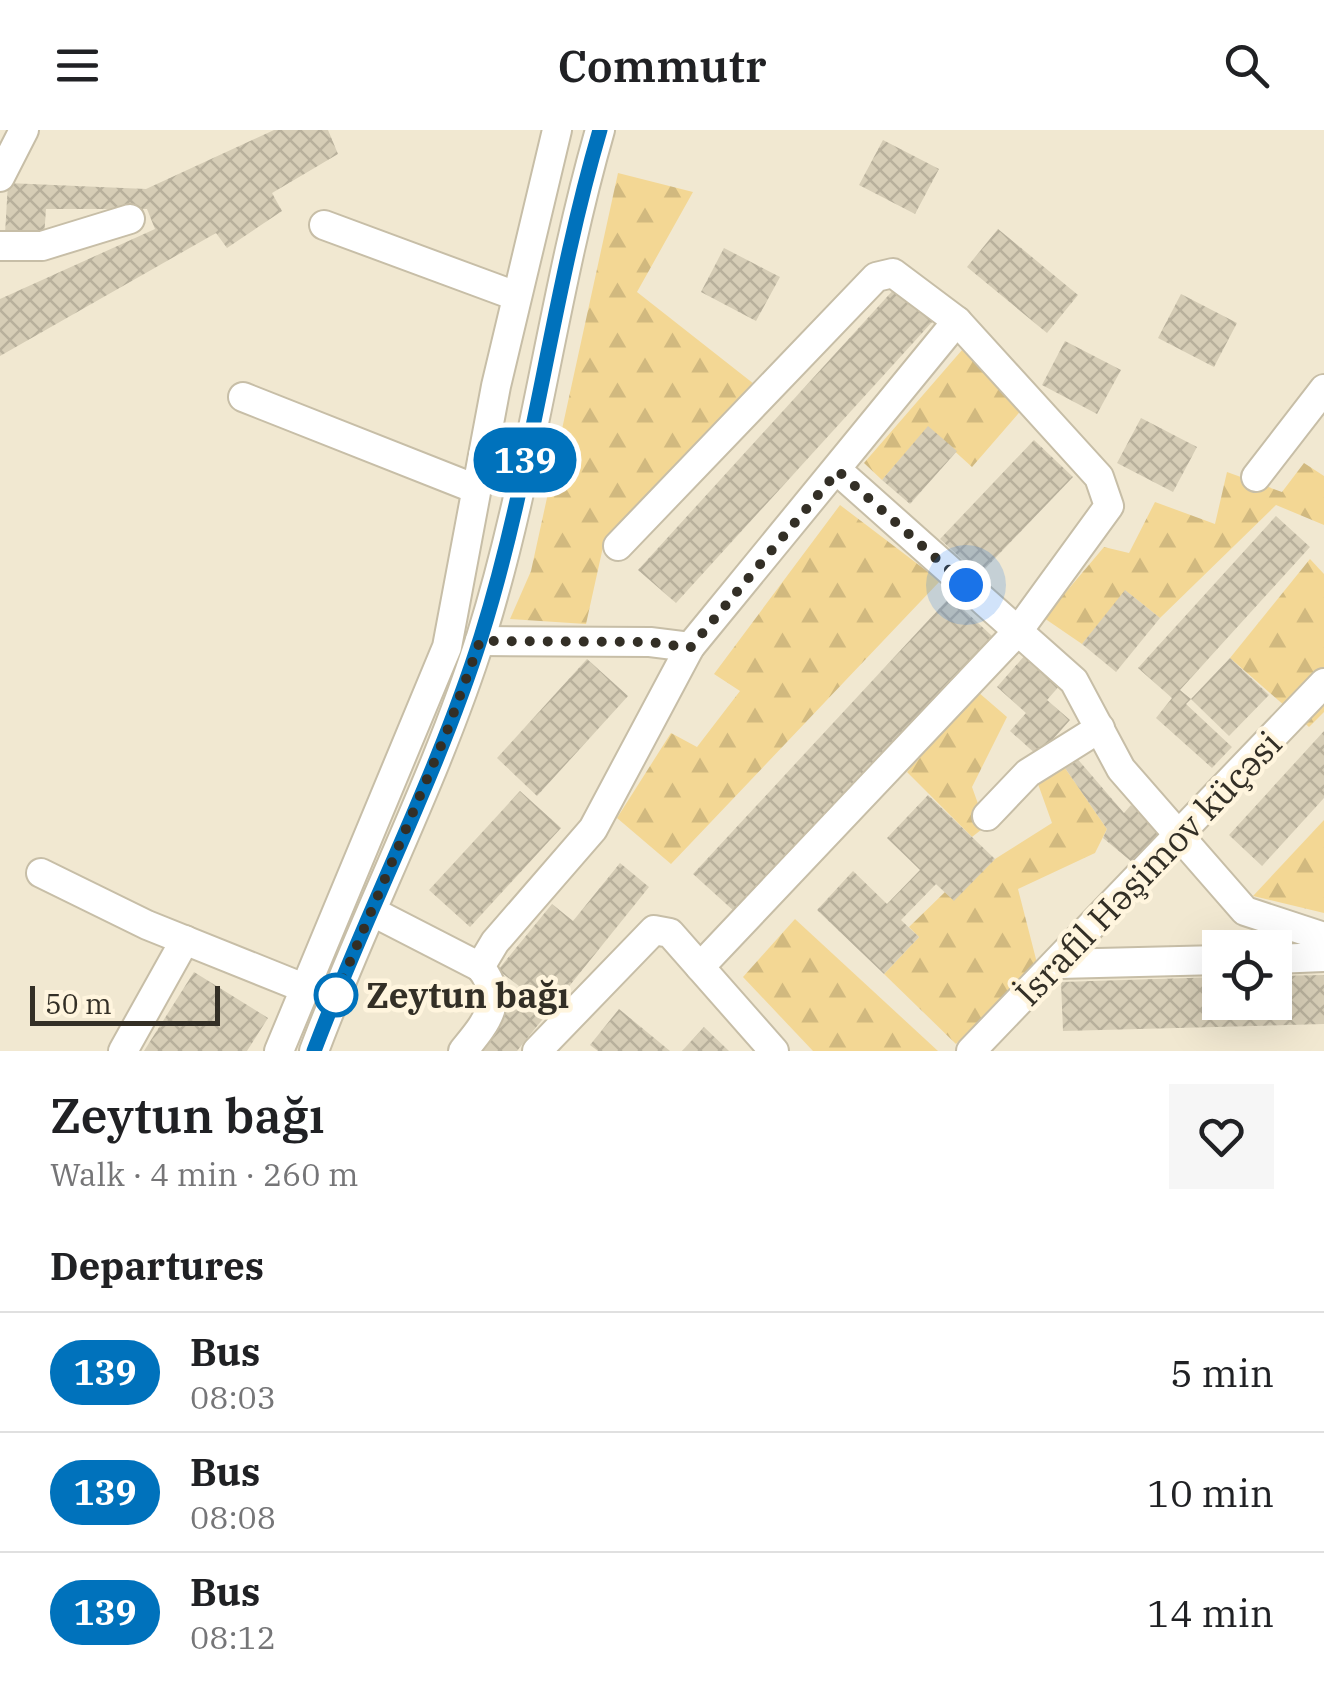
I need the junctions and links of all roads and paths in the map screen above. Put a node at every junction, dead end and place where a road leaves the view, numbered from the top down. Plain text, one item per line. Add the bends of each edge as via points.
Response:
1 (24, 130) edge
2 (557, 130) edge
3 (600, 130) edge
4 (0, 178) edge
5 (130, 219) dead end
6 (324, 225) dead end
7 (0, 246) edge
8 (516, 296) junction
9 (957, 321) junction
10 (1324, 389) edge
11 (243, 397) dead end
12 (838, 471) junction
13 (1256, 477) dead end
14 (476, 489) junction
15 (618, 546) dead end
16 (1018, 631) junction
17 (480, 641) junction
18 (690, 648) junction
19 (1324, 683) edge
20 (1100, 728) junction
21 (987, 816) dead end
22 (1181, 835) junction
23 (42, 873) dead end
24 (373, 912) junction
25 (1324, 937) edge
26 (184, 940) junction
27 (1324, 958) edge
28 (1292, 959) edge
29 (1202, 960) edge
30 (1058, 964) junction
31 (480, 967) junction
32 (700, 967) junction
33 (304, 988) junction
34 (122, 1051) edge
35 (279, 1051) edge
36 (314, 1051) edge
37 (463, 1051) edge
38 (537, 1051) edge
39 (774, 1051) edge
40 (970, 1051) edge

1 - 4 street
2 - 8 street
3 - 17 street via 570,233 526,458
5 - 7 street via 42,246
6 - 8 street
8 - 14 street
9 - 12 street
9 - 15 street via 893,273 876,277
9 - 16 street via 1099,477 1108,506
10 - 13 street
11 - 14 street
12 - 16 street
12 - 18 street
14 - 33 street via 447,647
16 - 20 street via 1074,681
16 - 32 street
17 - 18 street
17 - 24 street
18 - 31 street via 593,828
19 - 22 street, İsrafil Həşimov küçəsi
20 - 21 street via 1028,773
20 - 22 street via 1121,769
22 - 25 street via 1244,911
22 - 30 street, İsrafil Həşimov küçəsi
23 - 26 street
24 - 31 street
24 - 36 street
26 - 33 street
26 - 34 street
27 - 28 street
29 - 30 street
30 - 40 street, İsrafil Həşimov küçəsi
31 - 37 street via 493,1012
32 - 38 street via 670,933 654,930
32 - 39 street
33 - 35 street

